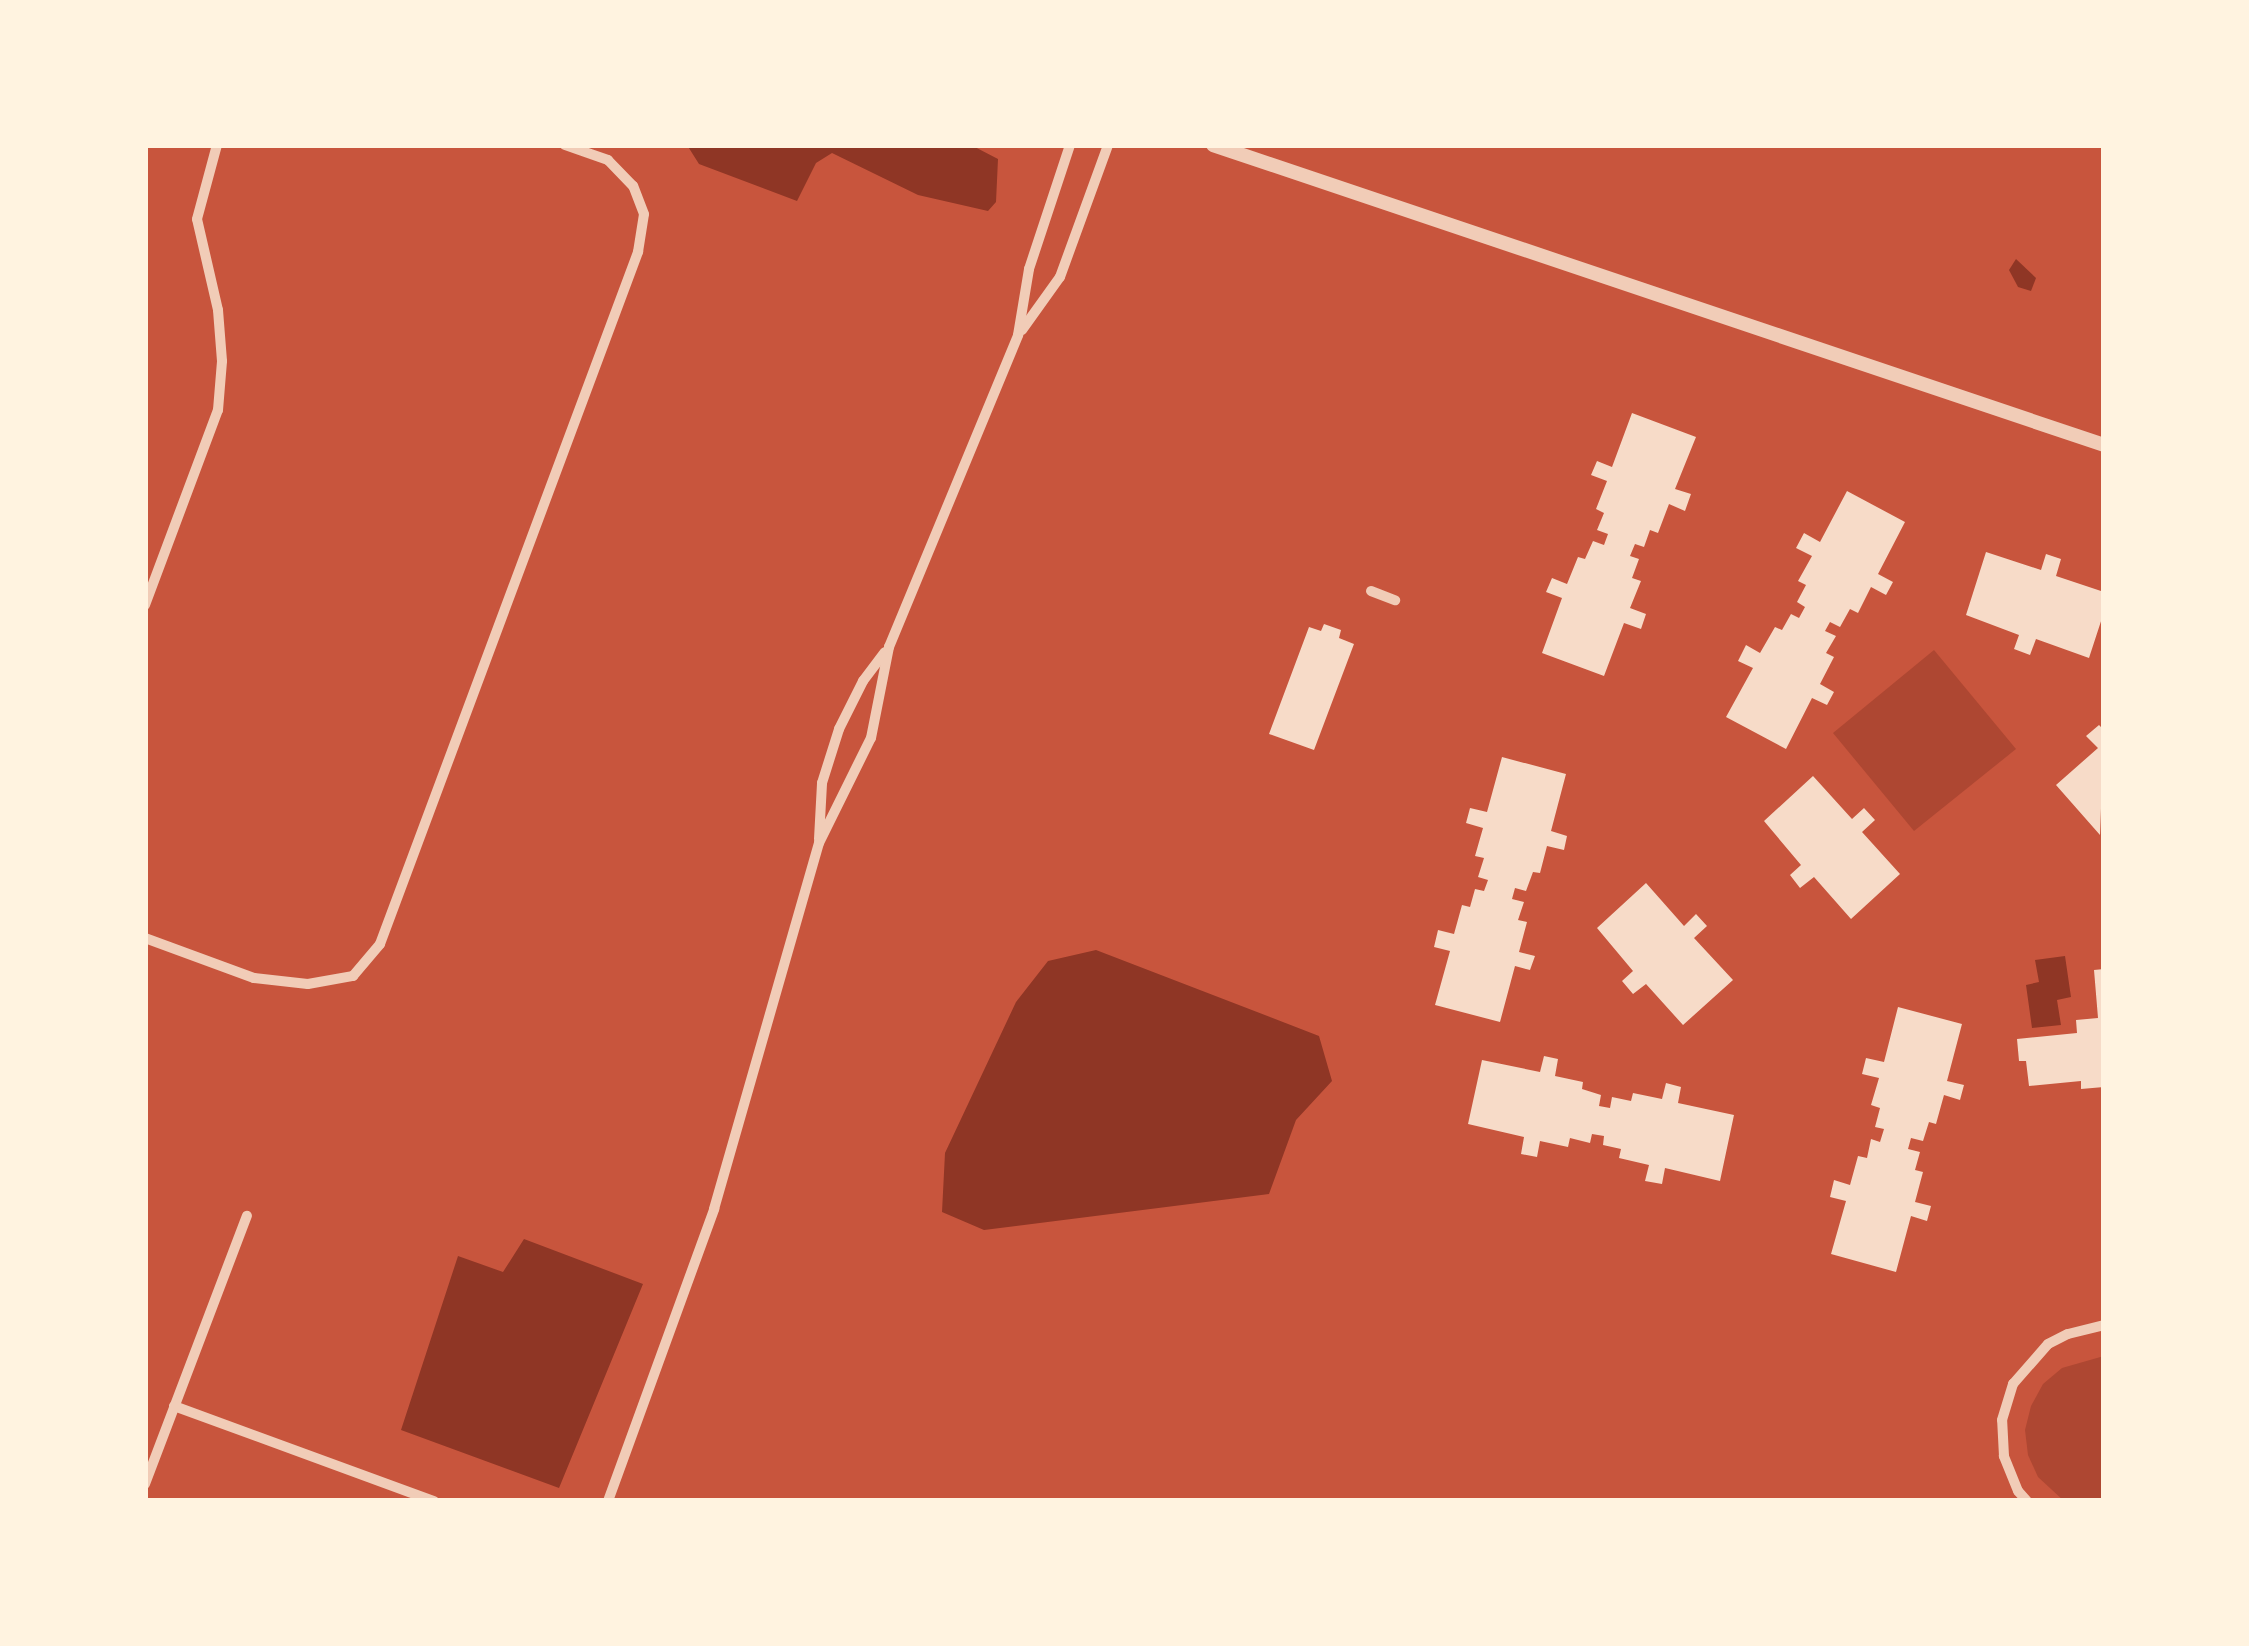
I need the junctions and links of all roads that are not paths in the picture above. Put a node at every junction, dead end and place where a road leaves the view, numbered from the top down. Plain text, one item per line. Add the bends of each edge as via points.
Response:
1 (217, 145) edge
2 (566, 145) edge
3 (1070, 145) edge
4 (1108, 145) edge
5 (1213, 145) edge
6 (1018, 335) junction
7 (2104, 445) edge
8 (1371, 592) dead end
9 (1394, 600) dead end
10 (145, 605) edge
11 (889, 647) junction
12 (819, 844) junction
13 (145, 938) edge
14 (246, 1216) dead end
15 (2104, 1325) edge
16 (174, 1406) junction
17 (145, 1484) edge
18 (434, 1501) edge
19 (608, 1501) edge
20 (2027, 1501) edge

1 - 10 street via 197,219 218,310 218,410
2 - 13 street via 608,160 633,186 644,214 638,252 380,944 353,976 308,984 254,978
3 - 6 street via 1029,269
4 - 6 street via 1060,277
5 - 7 street
6 - 11 street
8 - 9 street
11 - 12 street via 871,738
11 - 12 street via 839,729 822,783
12 - 19 street via 714,1208
14 - 16 street
15 - 20 street via 2048,1344 2013,1384 2002,1420 2004,1456
16 - 17 street
16 - 18 street

